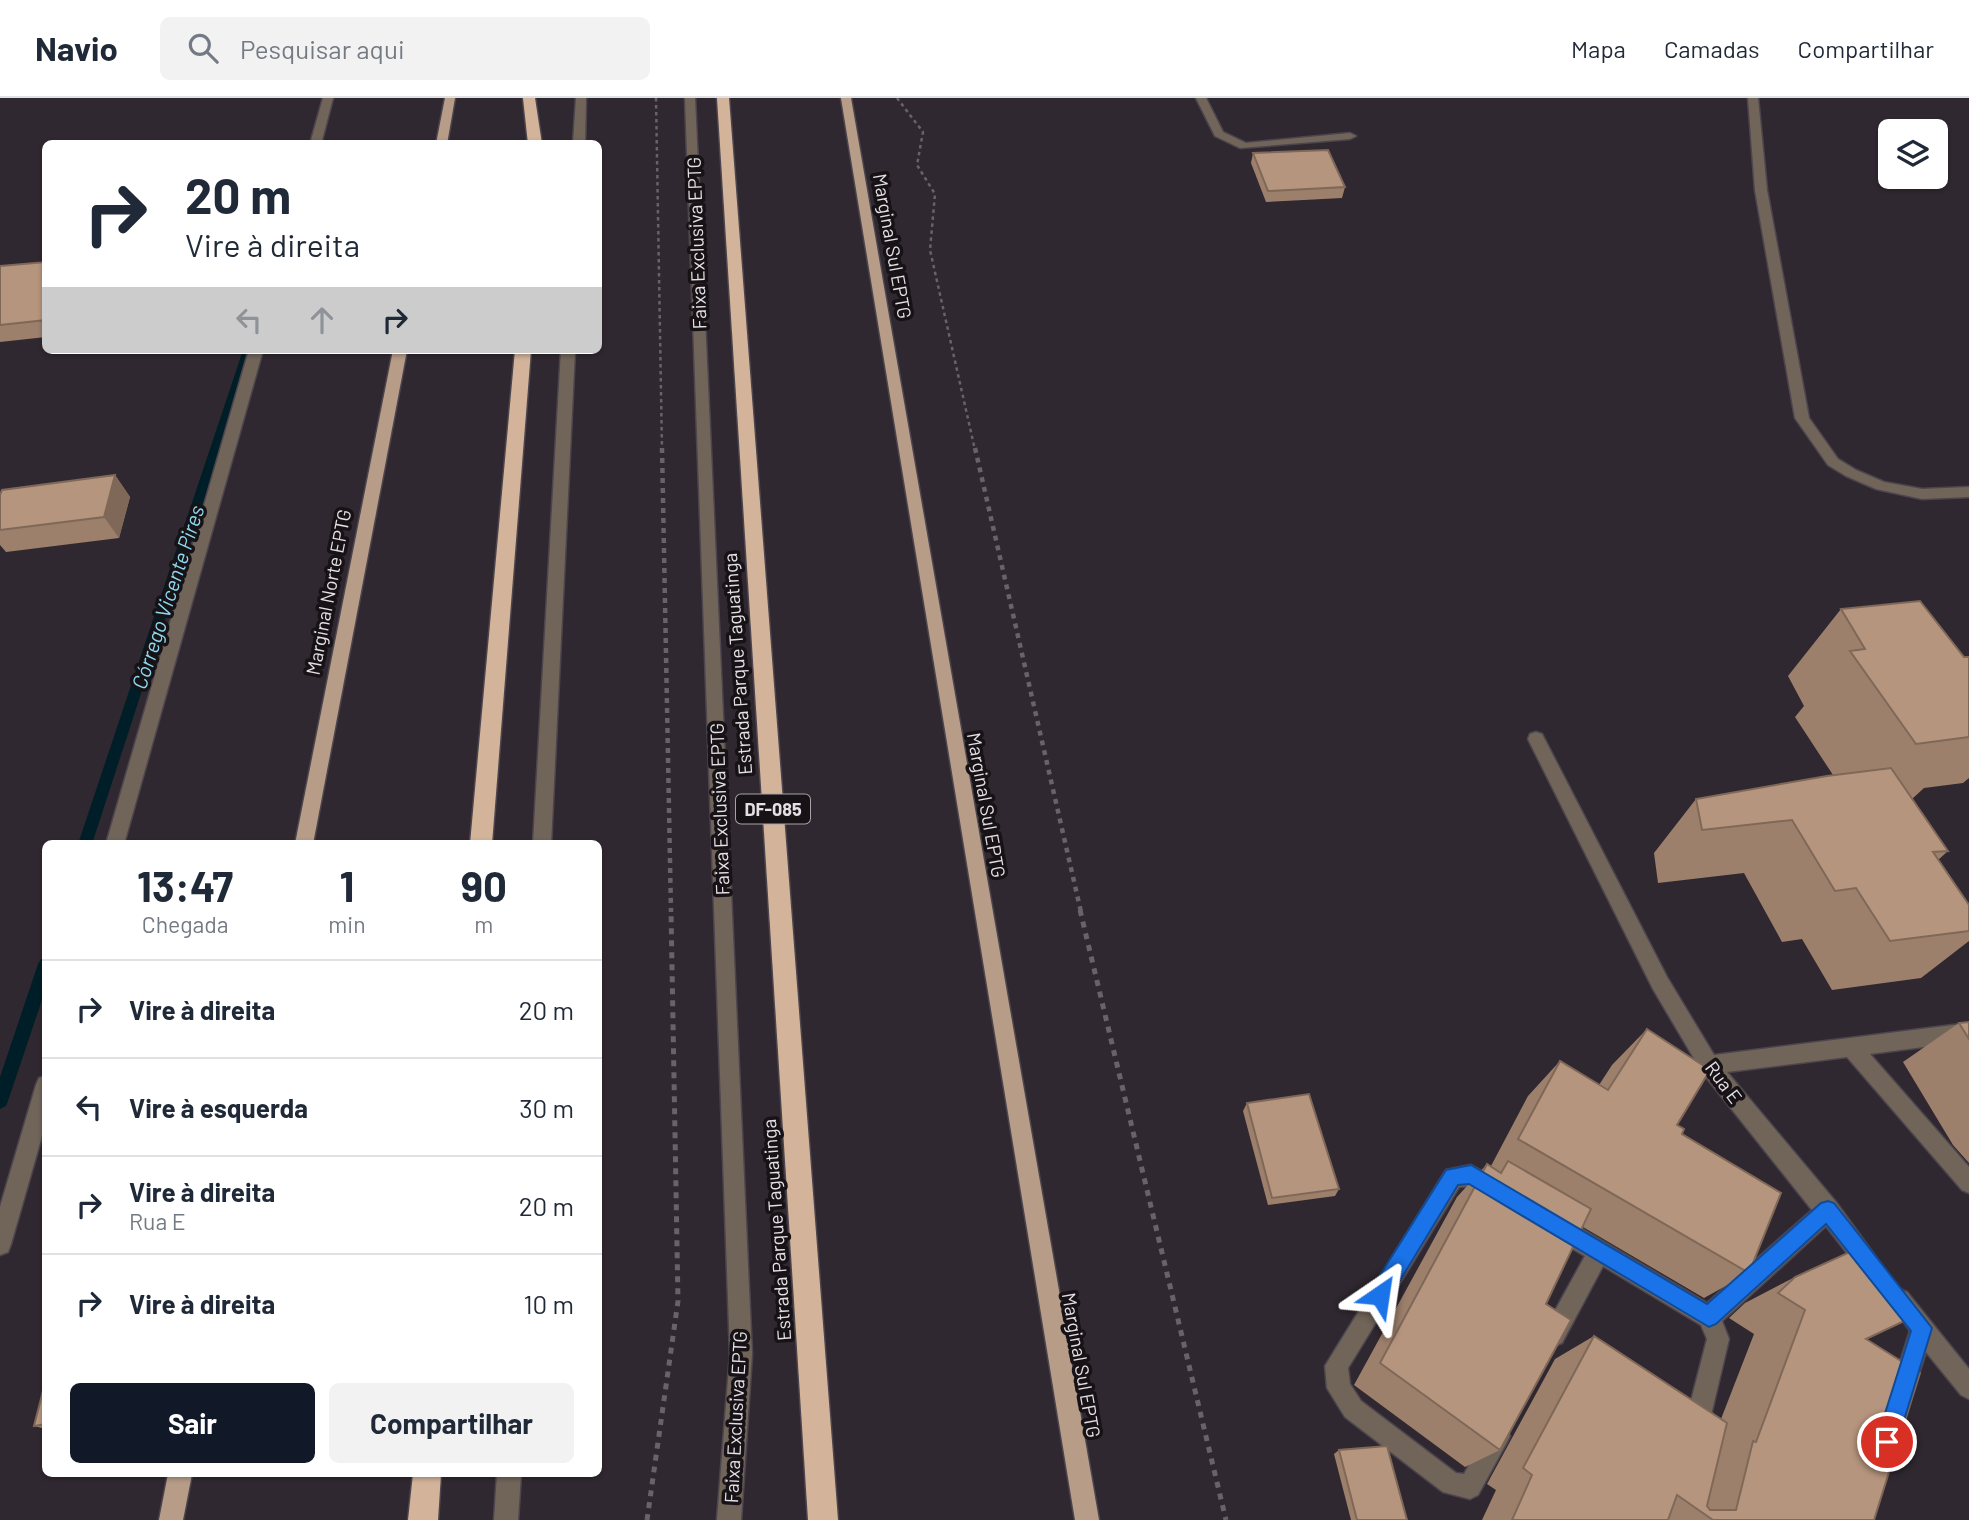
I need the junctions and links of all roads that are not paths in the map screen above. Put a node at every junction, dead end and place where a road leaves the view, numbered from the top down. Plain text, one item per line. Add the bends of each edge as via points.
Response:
1 (328, 98) edge
2 (450, 98) edge
3 (530, 98) edge
4 (544, 98) edge
5 (581, 98) edge
6 (690, 98) edge
7 (723, 98) edge
8 (846, 98) edge
9 (1201, 98) edge
10 (1753, 98) edge
11 (1350, 136) dead end
12 (316, 140) edge
13 (442, 140) edge
14 (537, 140) edge
15 (539, 140) edge
16 (579, 140) edge
17 (255, 354) edge
18 (399, 354) edge
19 (523, 354) edge
20 (568, 354) edge
21 (1969, 492) edge
22 (1536, 739) dead end
23 (116, 840) edge
24 (305, 840) edge
25 (481, 840) edge
26 (542, 840) edge
27 (1969, 1032) edge
28 (1851, 1047) junction
29 (1709, 1065) junction
30 (42, 1099) edge
31 (1969, 1183) edge
32 (1517, 1203) edge
33 (1828, 1210) junction
34 (1541, 1217) edge
35 (0, 1243) edge
36 (1599, 1252) junction
37 (1709, 1317) junction
38 (1922, 1328) junction
39 (1541, 1357) edge
40 (1969, 1387) edge
41 (1509, 1416) edge
42 (1895, 1417) edge
43 (1689, 1455) edge
44 (179, 1477) edge
45 (427, 1477) edge
46 (509, 1477) edge
47 (171, 1520) edge
48 (423, 1520) edge
49 (506, 1520) edge
50 (729, 1520) edge
51 (822, 1520) edge
52 (1087, 1520) edge

1 - 12 street
2 - 13 main road
3 - 14 highway
4 - 15 highway
5 - 16 street
6 - 50 street, Faixa Exclusiva EPTG via 741,1354
7 - 51 highway, Estrada Parque Taguatinga / DF-085
8 - 52 main road, Marginal Sul EPTG
9 - 11 street via 1219,134 1244,146
10 - 21 street via 1761,190 1802,418 1833,462 1851,473 1881,486 1922,494
17 - 23 street
18 - 24 main road, Marginal Norte EPTG
19 - 25 highway
20 - 26 street
22 - 29 street, Rua E via 1660,983
27 - 28 street
28 - 29 street
28 - 31 street
29 - 33 street, Rua E
30 - 35 street
32 - 41 street via 1471,1175 1453,1177 1336,1366 1339,1388 1353,1409 1451,1484 1470,1487
33 - 37 street
33 - 38 street, Rua E
34 - 36 street
36 - 37 street
36 - 39 street
37 - 43 street via 1718,1339
38 - 40 street, Rua E
38 - 42 street
44 - 47 main road
45 - 48 highway
46 - 49 street

